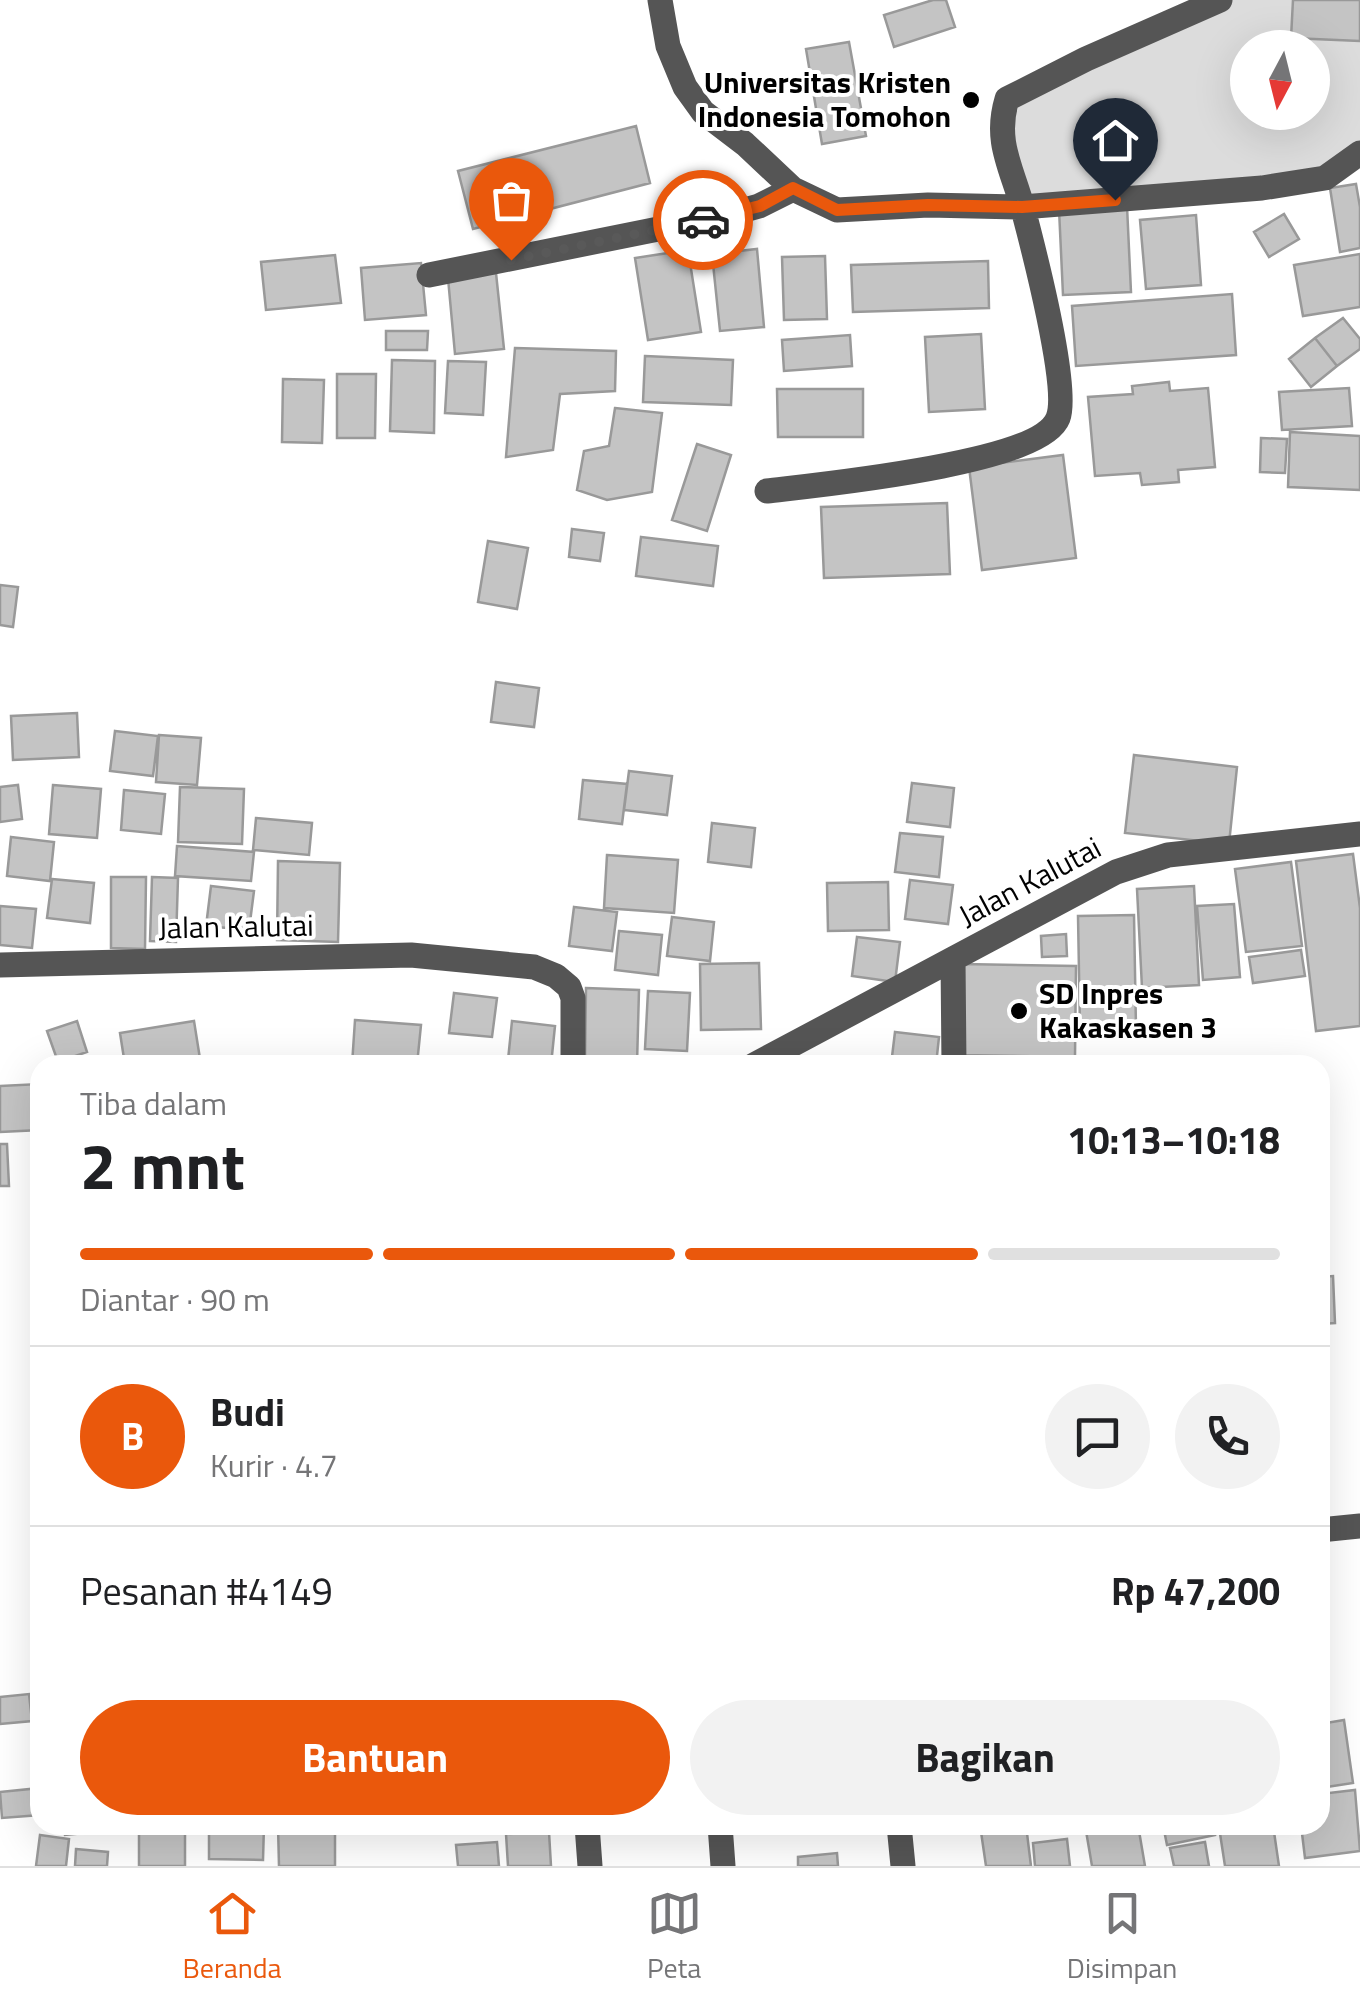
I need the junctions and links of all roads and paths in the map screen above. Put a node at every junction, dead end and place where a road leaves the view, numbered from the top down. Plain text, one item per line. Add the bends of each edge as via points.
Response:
1 (660, 0) edge
2 (1220, 0) edge
3 (1360, 154) edge
4 (793, 188) junction
5 (1022, 207) junction
6 (429, 275) dead end
7 (767, 492) dead end
8 (1360, 834) edge
9 (953, 960) junction
10 (0, 964) edge
11 (573, 1055) edge
12 (773, 1055) edge
13 (954, 1055) edge
14 (1360, 1526) edge
15 (1330, 1529) edge
16 (588, 1835) edge
17 (721, 1835) edge
18 (901, 1835) edge
19 (590, 1866) edge
20 (723, 1866) edge
21 (903, 1866) edge

1 - 4 street via 668,46 685,87 703,112
2 - 5 street via 1007,99 1000,121 1003,147
3 - 5 street via 1326,178
4 - 5 street via 837,210
4 - 6 street via 723,216
5 - 7 street via 1059,369 1056,422 1004,451 918,472
8 - 9 street, Jalan Kalutai via 1168,854 1116,872
9 - 12 street, Jalan Kalutai
9 - 13 street
10 - 11 street, Jalan Kalutai via 411,955 534,967 569,988
14 - 15 street
16 - 19 street
17 - 20 street
18 - 21 street

